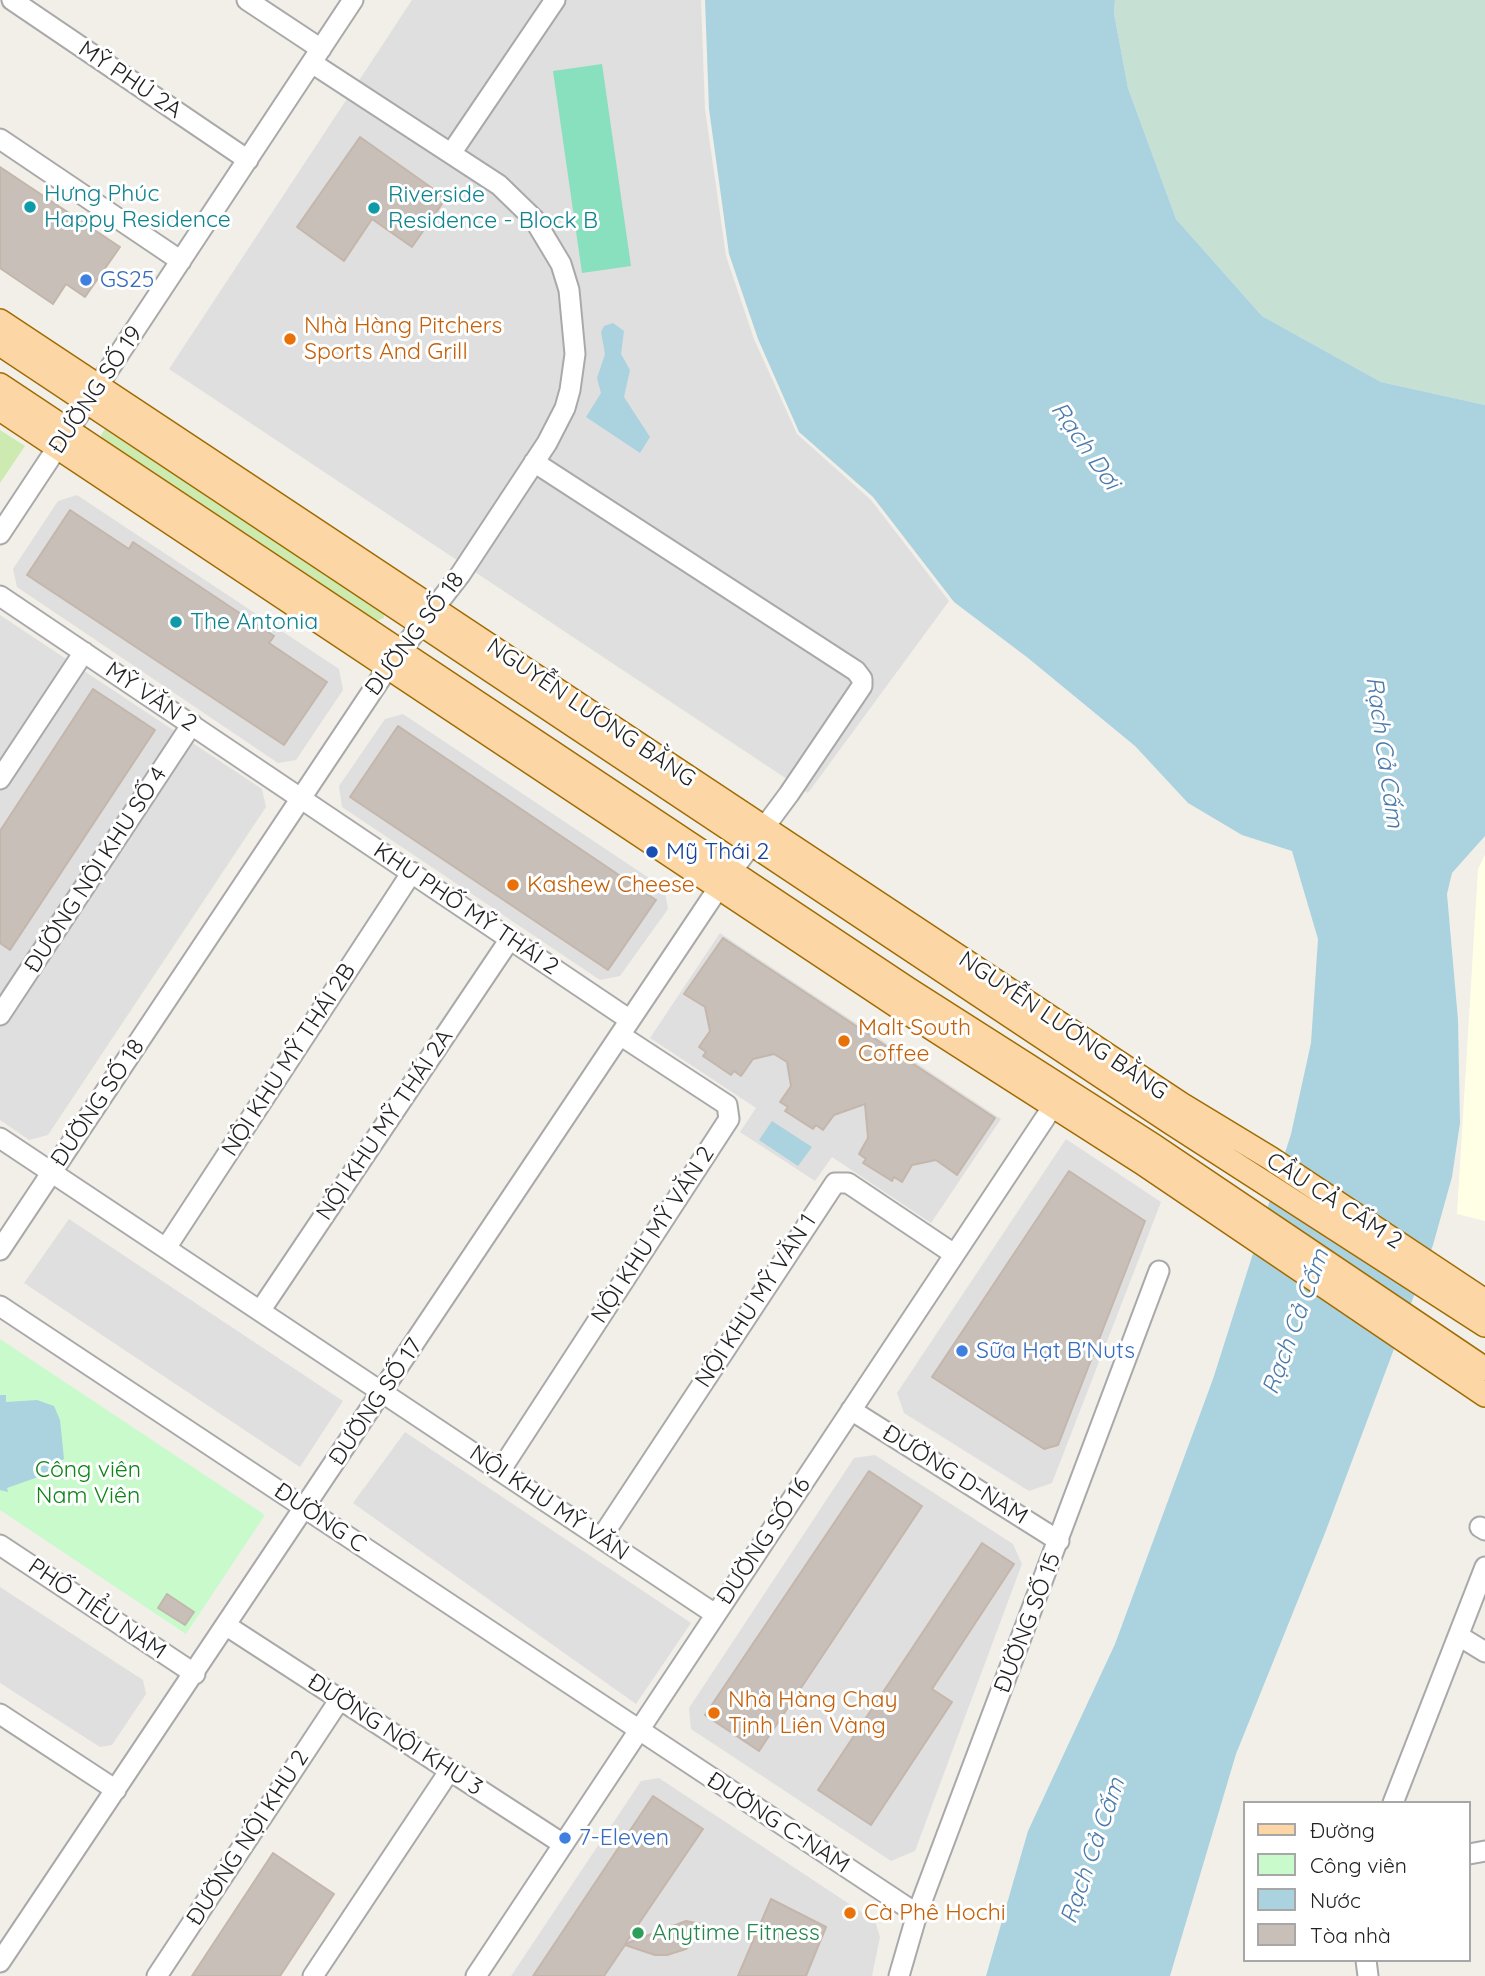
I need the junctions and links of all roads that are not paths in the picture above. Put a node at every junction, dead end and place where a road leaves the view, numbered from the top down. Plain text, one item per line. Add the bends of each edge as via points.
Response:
1 (12, 0) edge
2 (247, 0) edge
3 (353, 0) edge
4 (555, 0) edge
5 (316, 56) junction
6 (0, 139) edge
7 (452, 152) junction
8 (248, 160) junction
9 (181, 261) junction
10 (0, 321) edge
11 (0, 344) edge
12 (0, 385) edge
13 (93, 394) junction
14 (0, 409) edge
15 (63, 439) junction
16 (534, 462) junction
17 (0, 534) edge
18 (0, 596) edge
19 (428, 616) junction
20 (84, 652) junction
21 (395, 658) junction
22 (192, 724) junction
23 (0, 779) edge
24 (301, 797) junction
25 (758, 835) junction
26 (412, 872) junction
27 (725, 878) junction
28 (510, 939) junction
29 (0, 1015) edge
30 (625, 1028) junction
31 (1059, 1097) junction
32 (1176, 1113) junction
33 (0, 1138) edge
34 (1147, 1154) junction
35 (52, 1172) junction
36 (166, 1248) junction
37 (0, 1250) edge
38 (954, 1254) junction
39 (1160, 1271) dead end
40 (1485, 1301) edge
41 (0, 1306) edge
42 (261, 1311) junction
43 (1485, 1325) edge
44 (1485, 1369) edge
45 (382, 1392) junction
46 (1485, 1395) edge
47 (851, 1410) junction
48 (500, 1471) junction
49 (305, 1508) junction
50 (601, 1538) junction
51 (1059, 1541) junction
52 (0, 1545) edge
53 (1485, 1567) edge
54 (715, 1614) junction
55 (227, 1626) junction
56 (1459, 1636) junction
57 (1485, 1652) edge
58 (195, 1674) junction
59 (340, 1699) junction
60 (0, 1714) edge
61 (638, 1731) junction
62 (450, 1770) junction
63 (116, 1790) junction
64 (1394, 1801) edge
65 (564, 1844) junction
66 (917, 1914) junction
67 (0, 1962) edge
68 (157, 1976) edge
69 (313, 1976) edge
70 (476, 1976) edge
71 (899, 1976) edge

1 - 8 street, MỸ PHÚ 2A
2 - 5 street, ĐƯỜNG SỐ 18
3 - 5 street, ĐƯỜNG SỐ 19
4 - 7 street
5 - 7 street, ĐƯỜNG SỐ 18
5 - 8 street, ĐƯỜNG SỐ 19
6 - 9 street
7 - 16 street, ĐƯỜNG SỐ 18 via 526,209 552,248 569,290 575,345 570,390 556,427
8 - 9 street, ĐƯỜNG SỐ 19
9 - 13 street, ĐƯỜNG SỐ 19
10 - 13 main road, NGUYỄN LƯƠNG BẰNG
11 - 13 main road, NGUYỄN LƯƠNG BẰNG
12 - 15 main road
13 - 15 street, ĐƯỜNG SỐ 19
13 - 19 main road, NGUYỄN LƯƠNG BẰNG
14 - 15 main road
15 - 17 street, ĐƯỜNG SỐ 19
15 - 21 main road
16 - 19 street, ĐƯỜNG SỐ 18
16 - 25 street, ĐƯỜNG SỐ 17 via 860,676 860,689
18 - 20 street, MỸ VĂN 2
19 - 21 street, ĐƯỜNG SỐ 18
19 - 25 main road, NGUYỄN LƯƠNG BẰNG
20 - 22 street, MỸ VĂN 2
20 - 23 street
21 - 24 street, ĐƯỜNG SỐ 18
21 - 27 main road
22 - 24 street, MỸ VĂN 2
22 - 29 street, ĐƯỜNG NỘI KHU SỐ 4
24 - 26 street, KHU PHỐ MỸ THÁI 2
24 - 35 street, ĐƯỜNG SỐ 18
25 - 27 street, ĐƯỜNG SỐ 17
25 - 32 main road, NGUYỄN LƯƠNG BẰNG
26 - 28 street, KHU PHỐ MỸ THÁI 2
26 - 36 street, NỘI KHU MỸ THÁI 2B
27 - 30 street, ĐƯỜNG SỐ 17
27 - 31 main road via 908,989
28 - 30 street, KHU PHỐ MỸ THÁI 2
28 - 42 street, NỘI KHU MỸ THÁI 2A
30 - 45 street, ĐƯỜNG SỐ 17
30 - 48 street, NỘI KHU MỸ VĂN 2 via 727,1105 729,1119
31 - 34 main road
31 - 38 street, ĐƯỜNG SỐ 16
32 - 40 main road, CẦU CẢ CẤM 2 via 1270,1158
32 - 43 main road, CẦU CẢ CẤM 2
33 - 35 street
34 - 44 main road
34 - 46 main road
35 - 36 street
35 - 37 street, ĐƯỜNG SỐ 18
36 - 42 street
38 - 47 street, ĐƯỜNG SỐ 16
38 - 50 street, NỘI KHU MỸ VĂN 1 via 848,1183 835,1183
39 - 51 street, ĐƯỜNG SỐ 15
41 - 49 street, ĐƯỜNG C
42 - 45 street
45 - 48 street, NỘI KHU MỸ VĂN
45 - 49 street, ĐƯỜNG SỐ 17
47 - 51 street, ĐƯỜNG D-NAM
47 - 54 street, ĐƯỜNG SỐ 16
48 - 50 street, NỘI KHU MỸ VĂN
49 - 55 street, ĐƯỜNG SỐ 17
49 - 61 street, ĐƯỜNG C
50 - 54 street, NỘI KHU MỸ VĂN
51 - 66 street, ĐƯỜNG SỐ 15
52 - 58 street, PHỐ TIỂU NAM
53 - 56 street
54 - 61 street, ĐƯỜNG SỐ 16
55 - 58 street, ĐƯỜNG SỐ 17
55 - 59 street, ĐƯỜNG NỘI KHU 3
56 - 57 street
56 - 64 street
58 - 63 street, ĐƯỜNG SỐ 17
59 - 62 street, ĐƯỜNG NỘI KHU 3
59 - 68 street, ĐƯỜNG NỘI KHU 2
60 - 63 street
61 - 65 street, ĐƯỜNG SỐ 16
61 - 66 street, ĐƯỜNG C-NAM
62 - 65 street, ĐƯỜNG NỘI KHU 3
62 - 69 street
63 - 67 street, ĐƯỜNG SỐ 17
65 - 70 street, ĐƯỜNG SỐ 16
66 - 71 street, ĐƯỜNG SỐ 15

